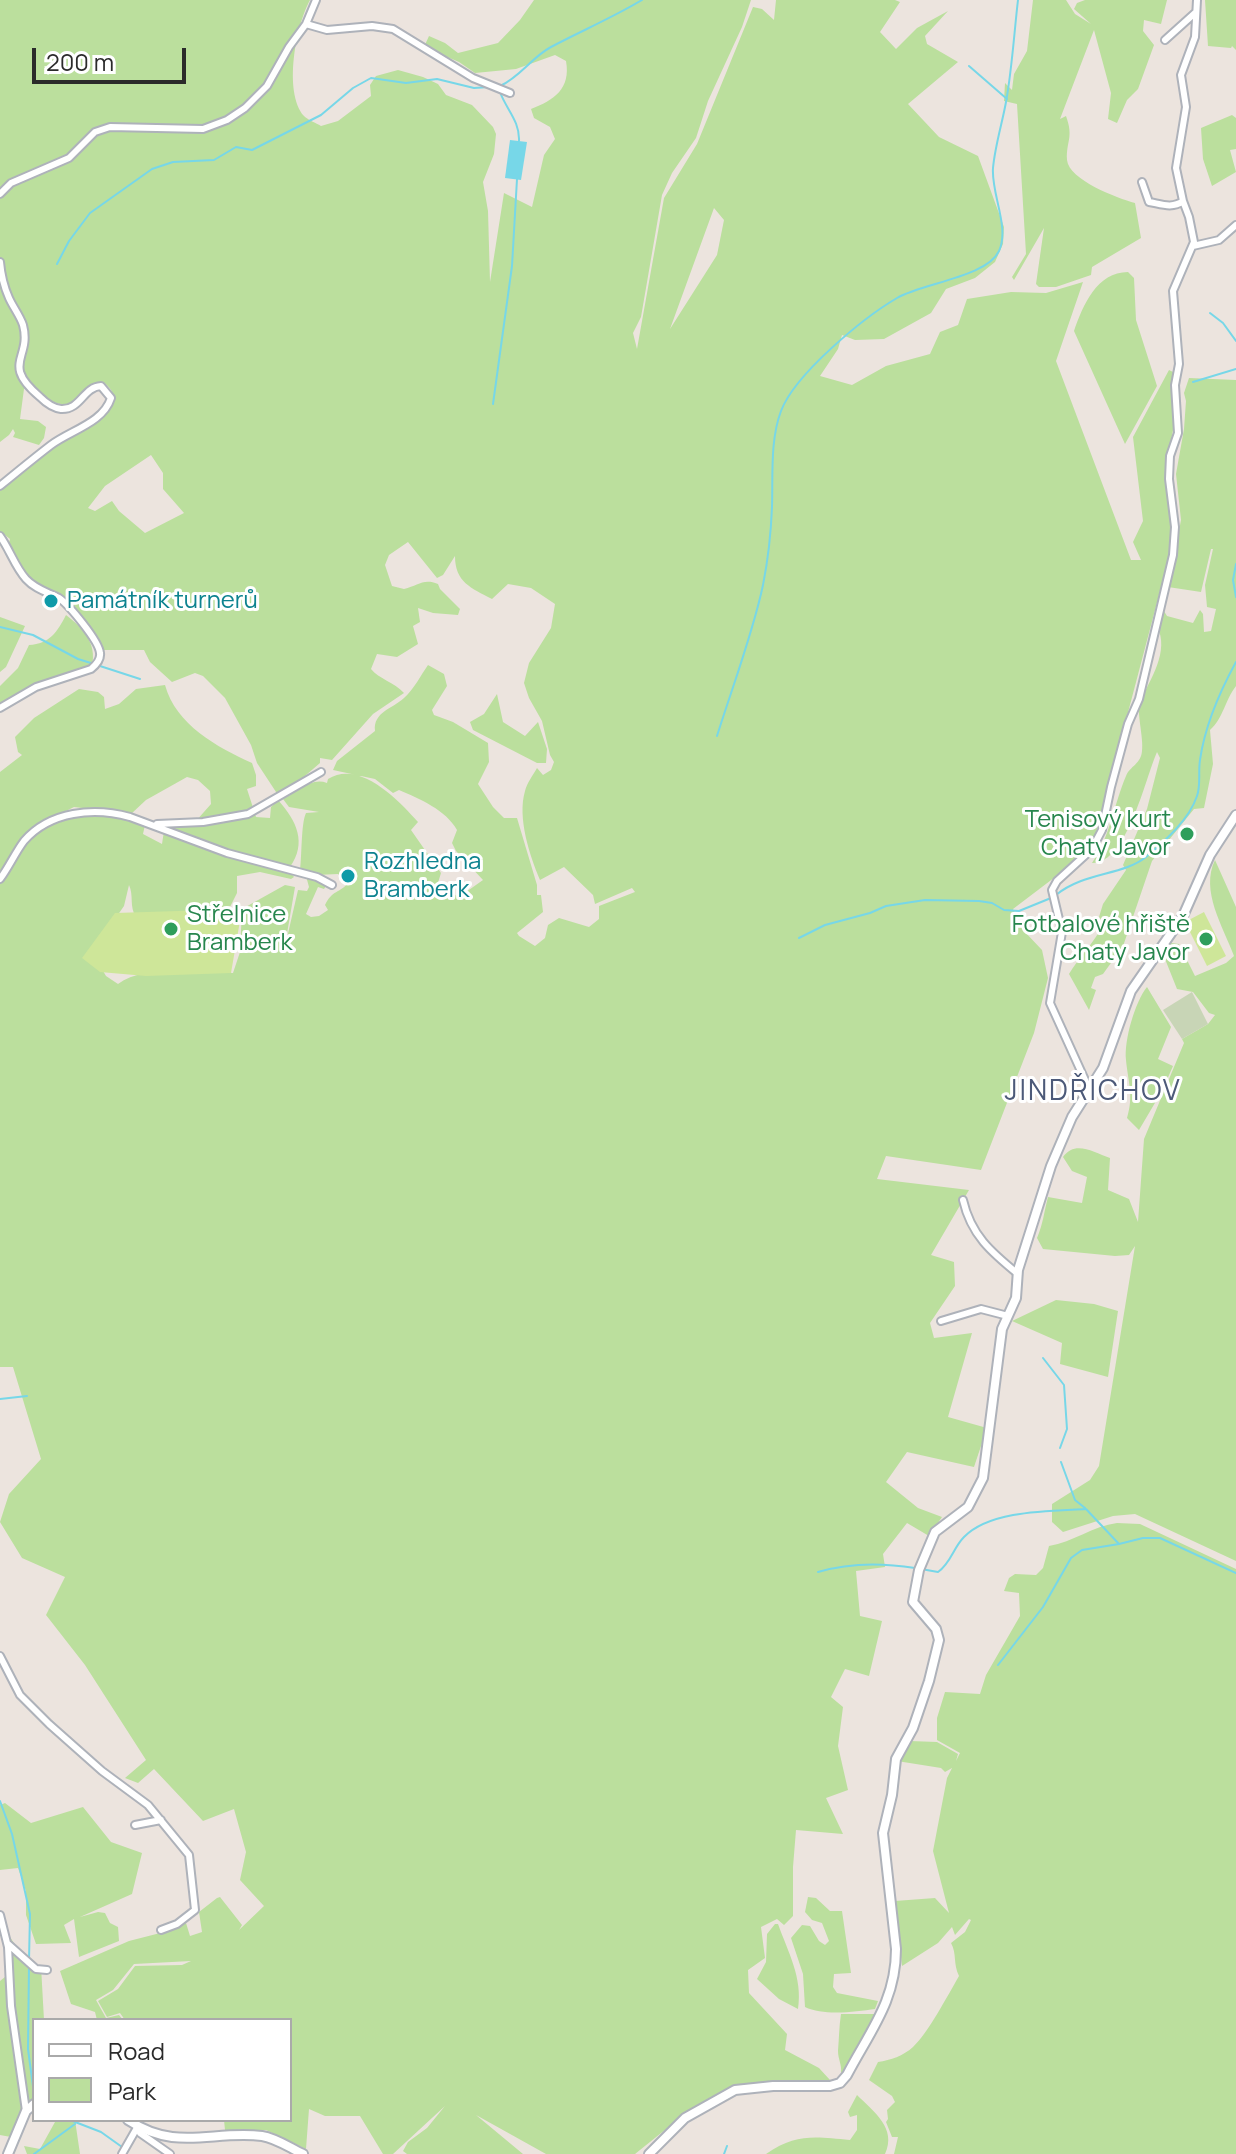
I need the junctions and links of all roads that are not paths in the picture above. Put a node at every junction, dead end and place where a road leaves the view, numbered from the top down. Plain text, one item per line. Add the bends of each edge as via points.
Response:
1 (316, 0) edge
2 (1197, 0) edge
3 (1195, 13) junction
4 (306, 24) junction
5 (1165, 40) dead end
6 (510, 93) dead end
7 (1142, 182) dead end
8 (0, 194) edge
9 (1183, 201) junction
10 (1236, 225) edge
11 (1193, 246) junction
12 (0, 262) edge
13 (0, 486) edge
14 (0, 536) edge
15 (0, 708) edge
16 (321, 772) dead end
17 (1236, 815) edge
18 (150, 824) junction
19 (0, 879) edge
20 (332, 885) dead end
21 (1090, 1091) junction
22 (963, 1200) dead end
23 (1018, 1274) junction
24 (1008, 1316) junction
25 (941, 1321) dead end
26 (0, 1656) edge
27 (161, 1820) junction
28 (135, 1825) dead end
29 (0, 1915) edge
30 (161, 1930) dead end
31 (7, 1943) junction
32 (47, 1970) dead end
33 (32, 2106) edge
34 (26, 2111) junction
35 (131, 2122) edge
36 (138, 2126) junction
37 (123, 2151) edge
38 (8, 2154) edge
39 (170, 2154) edge
40 (303, 2154) edge
41 (649, 2154) edge

1 - 4 street
2 - 3 street
3 - 5 street
3 - 9 street via 1195,37 1181,75 1186,107 1176,168
4 - 6 street via 327,30 372,26 399,31 473,78
4 - 8 street via 267,86 227,120 203,129 110,127 95,132 69,158 11,183
7 - 9 street via 1149,202 1169,206
9 - 11 street
10 - 11 street via 1219,240
11 - 21 street via 1173,291 1179,364 1178,433 1169,479 1173,555 1102,830 1092,849 1052,890 1062,932 1050,1003
12 - 13 street via 8,296 23,325 20,374 28,387 59,409 76,405 95,386 111,398 98,417 54,443
14 - 15 street via 27,580 71,610 100,654 91,669 36,687
16 - 18 street via 248,814
17 - 21 street via 1210,855 1183,916 1131,991
18 - 19 street via 115,813 70,815 27,839
18 - 20 street
21 - 23 street via 1051,1166
22 - 23 street via 979,1240
23 - 24 street
24 - 25 street via 981,1309
24 - 41 street via 983,1478 968,1507 935,1532 913,1596 939,1640 913,1728 896,1759 883,1833 896,1949 885,2008 840,2083 735,2090 685,2118
26 - 27 street via 20,1695 39,1715
27 - 28 street
27 - 30 street via 189,1855 196,1904 186,1919
29 - 31 street
31 - 32 street via 36,1969
31 - 34 street
33 - 34 street
34 - 38 street
35 - 36 street
36 - 37 street
36 - 39 street
36 - 40 street via 179,2139 263,2136

